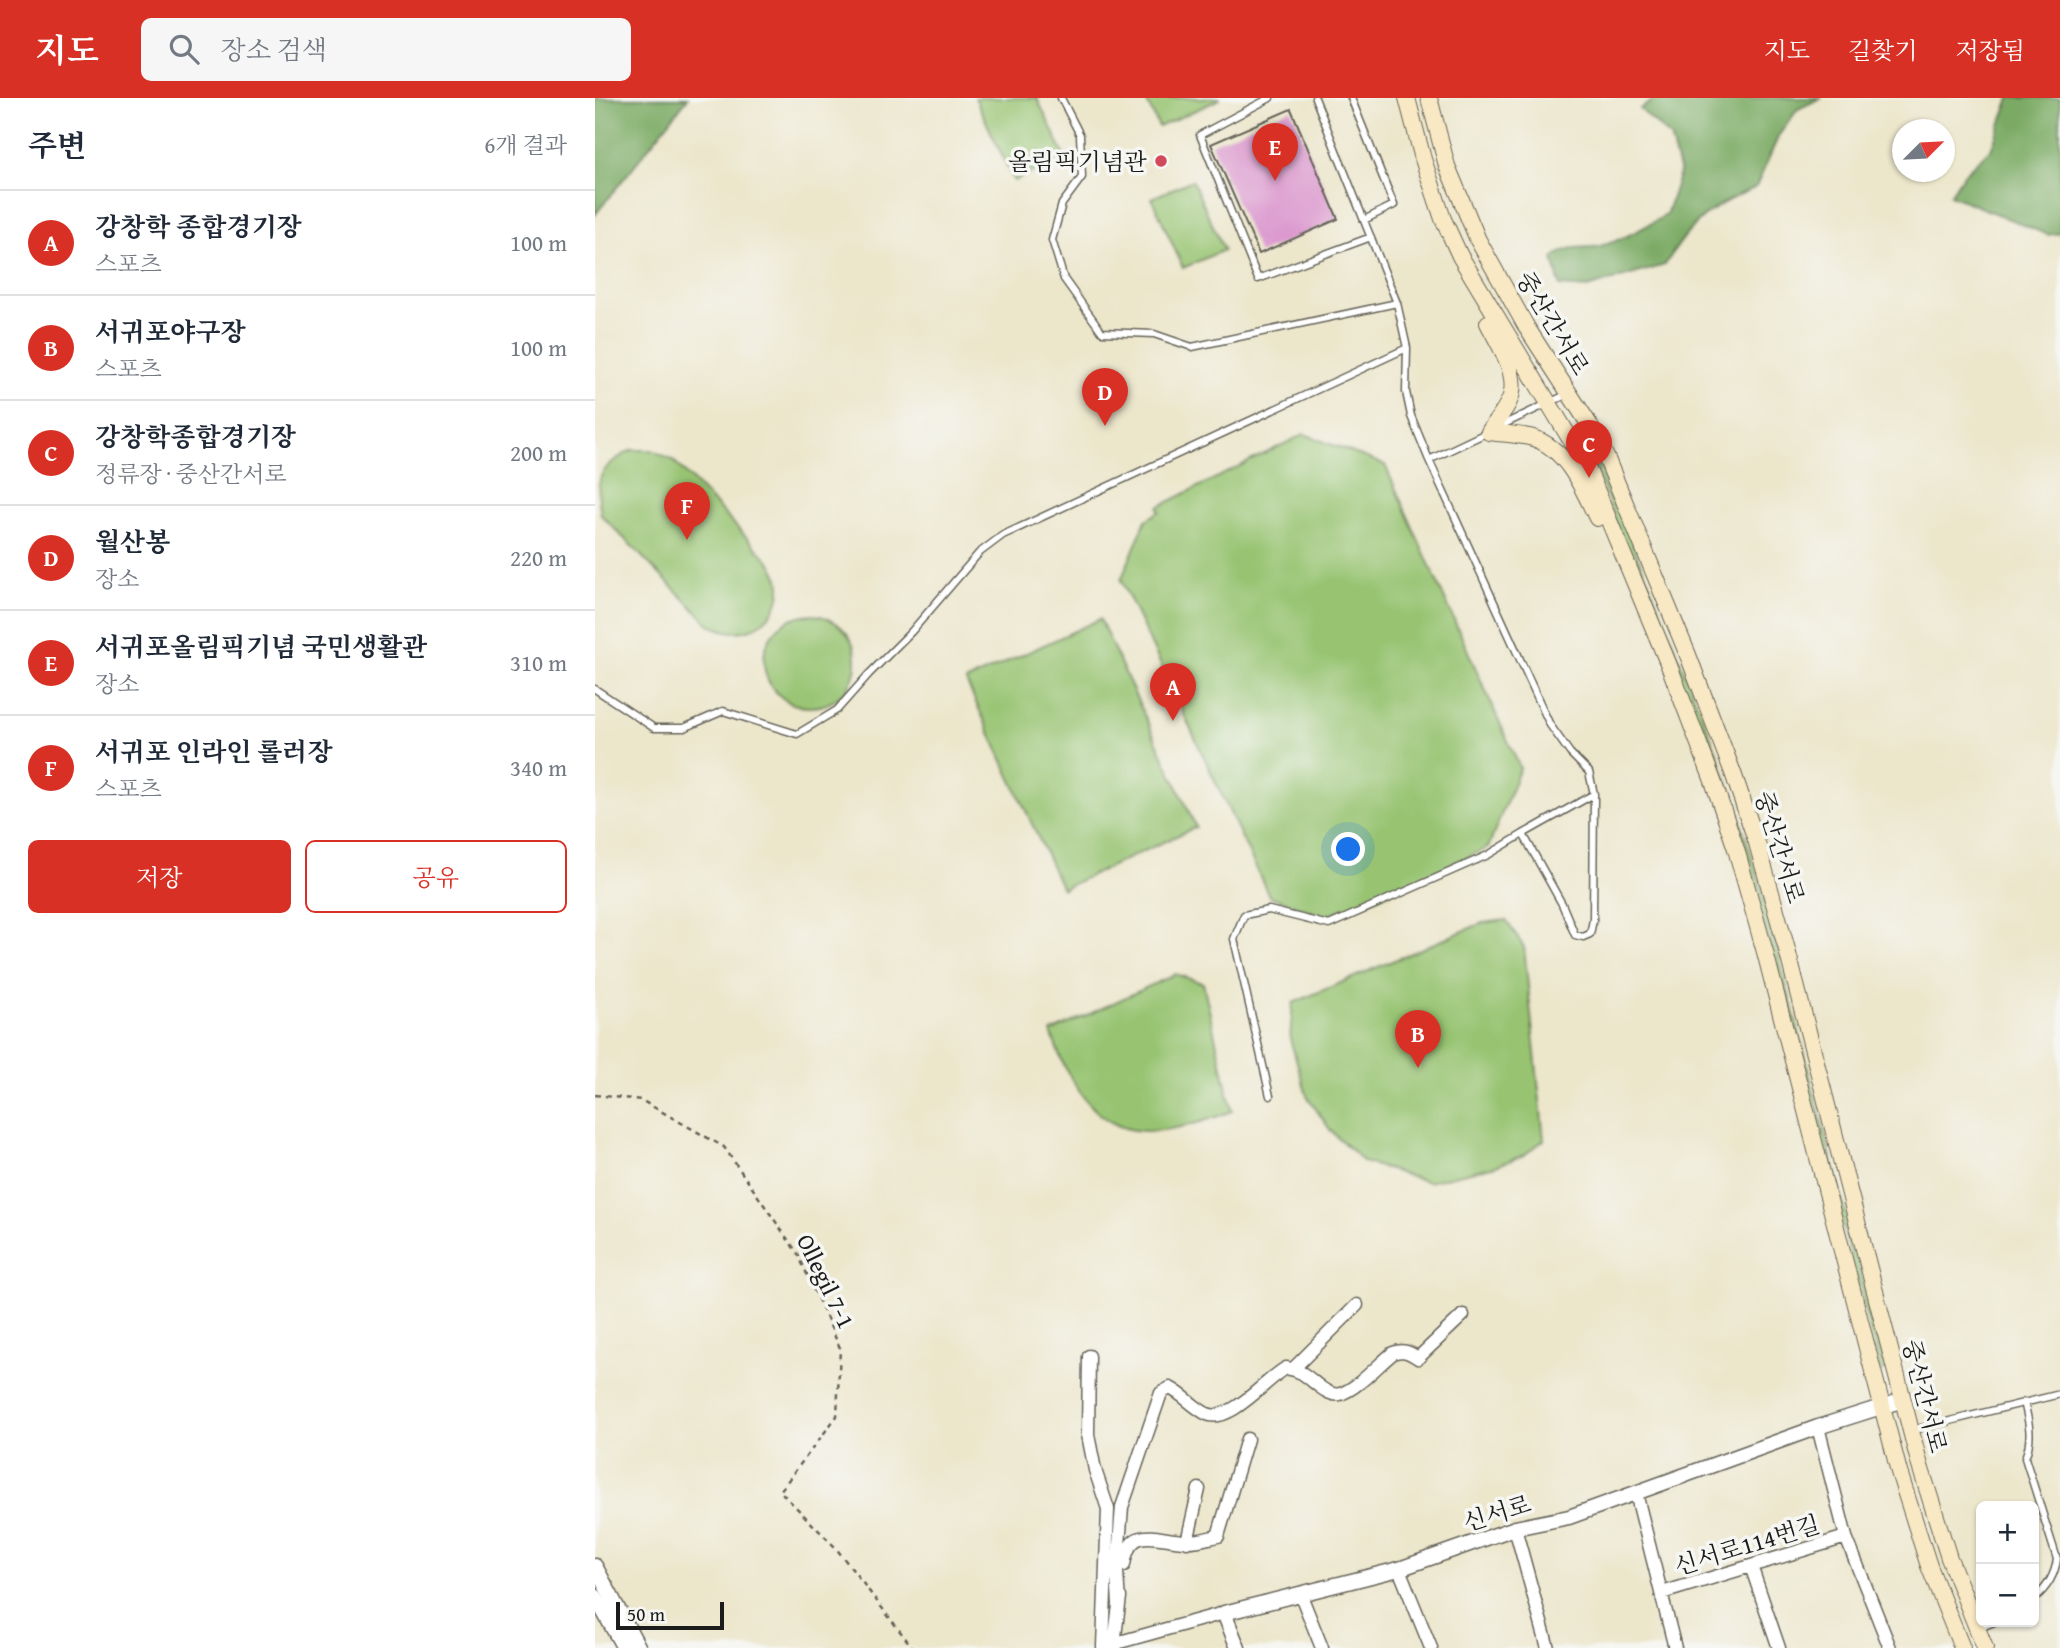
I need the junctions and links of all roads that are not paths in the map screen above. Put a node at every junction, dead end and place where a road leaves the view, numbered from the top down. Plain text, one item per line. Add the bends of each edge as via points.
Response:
1 (1061, 98) edge
2 (1270, 98) edge
3 (1315, 98) edge
4 (1351, 98) edge
5 (1407, 98) edge
6 (1429, 98) edge
7 (1364, 220) junction
8 (1371, 237) junction
9 (1460, 256) junction
10 (1397, 303) junction
11 (1407, 348) junction
12 (1569, 394) junction
13 (1548, 403) junction
14 (1489, 432) junction
15 (1429, 460) junction
16 (1623, 555) junction
17 (595, 689) edge
18 (1594, 794) junction
19 (1523, 834) junction
20 (1270, 1096) dead end
21 (1357, 1305) dead end
22 (1463, 1315) dead end
23 (1089, 1356) dead end
24 (1293, 1369) junction
25 (2060, 1394) edge
26 (1903, 1400) junction
27 (2024, 1402) junction
28 (1882, 1406) junction
29 (1818, 1427) junction
30 (1911, 1430) junction
31 (1247, 1439) dead end
32 (1199, 1489) dead end
33 (1636, 1493) junction
34 (1515, 1528) junction
35 (1846, 1537) junction
36 (1187, 1542) junction
37 (595, 1566) edge
38 (1751, 1566) junction
39 (1399, 1569) junction
40 (1300, 1593) junction
41 (1661, 1593) junction
42 (2039, 1593) edge
43 (595, 1596) edge
44 (1119, 1605) junction
45 (1224, 1613) junction
46 (1982, 1627) edge
47 (1977, 1629) junction
48 (1108, 1647) edge
49 (624, 1648) edge
50 (639, 1648) edge
51 (1238, 1648) edge
52 (1322, 1648) edge
53 (1431, 1648) edge
54 (1548, 1648) edge
55 (1675, 1648) edge
56 (1779, 1648) edge
57 (1890, 1648) edge
58 (1962, 1648) edge
59 (1985, 1648) edge

1 - 10 lane via 1080,135 1082,177 1062,204 1052,240 1064,279 1103,332 1154,334 1192,347
2 - 8 lane via 1200,135 1258,279
3 - 7 lane
4 - 7 lane via 1394,205
5 - 9 main road, 중산간서로 via 1443,219
6 - 12 main road, 중산간서로 via 1447,166 1478,240
7 - 8 lane
8 - 10 lane
9 - 13 main road, 중산간서로
9 - 14 main road via 1470,289 1504,352 1511,377 1512,393
10 - 11 lane
11 - 15 lane via 1406,392
11 - 17 lane via 1003,535 979,553 837,710 797,734 723,711 684,728 654,728
12 - 13 lane
12 - 26 main road, 중산간서로 via 1606,457 1747,813 1786,946
13 - 14 lane
13 - 16 main road, 중산간서로 via 1586,465
14 - 15 lane
14 - 16 main road via 1532,438 1562,456 1605,534
15 - 18 lane via 1550,725 1589,772
16 - 28 main road, 중산간서로 via 1694,729 1736,849
18 - 19 lane
18 - 19 lane via 1590,934 1576,935
19 - 20 lane via 1488,855 1329,925 1269,910 1244,915 1234,939
21 - 24 street
22 - 24 street via 1418,1358 1400,1350 1393,1353 1340,1394
23 - 48 street via 1088,1435 1108,1509
24 - 44 street via 1274,1375 1225,1415 1209,1415 1170,1388 1161,1392 1122,1507
25 - 27 lane
26 - 28 street, 신서로
26 - 30 main road, 중산간서로
27 - 30 lane
27 - 42 lane via 2031,1428 2025,1458 2057,1559 2051,1579
28 - 29 street, 신서로
28 - 58 main road, 중산간서로 via 1915,1524
29 - 33 street, 신서로
29 - 35 street
30 - 47 main road, 중산간서로 via 1946,1550
31 - 36 street via 1219,1536
32 - 36 street
33 - 34 street, 신서로 via 1569,1517
33 - 41 street, 신서로114번길
34 - 39 street, 신서로
34 - 54 street
35 - 38 street, 신서로114번길
35 - 57 street
36 - 44 street via 1153,1537 1132,1541
37 - 50 street
38 - 41 street, 신서로114번길
38 - 56 street
39 - 40 street, 신서로
39 - 53 street
40 - 45 street, 신서로
40 - 52 street
41 - 55 street, 신서로114번길
43 - 49 street
44 - 48 street
45 - 48 street, 신서로
45 - 51 street
46 - 47 lane
47 - 59 main road, 중산간서로

